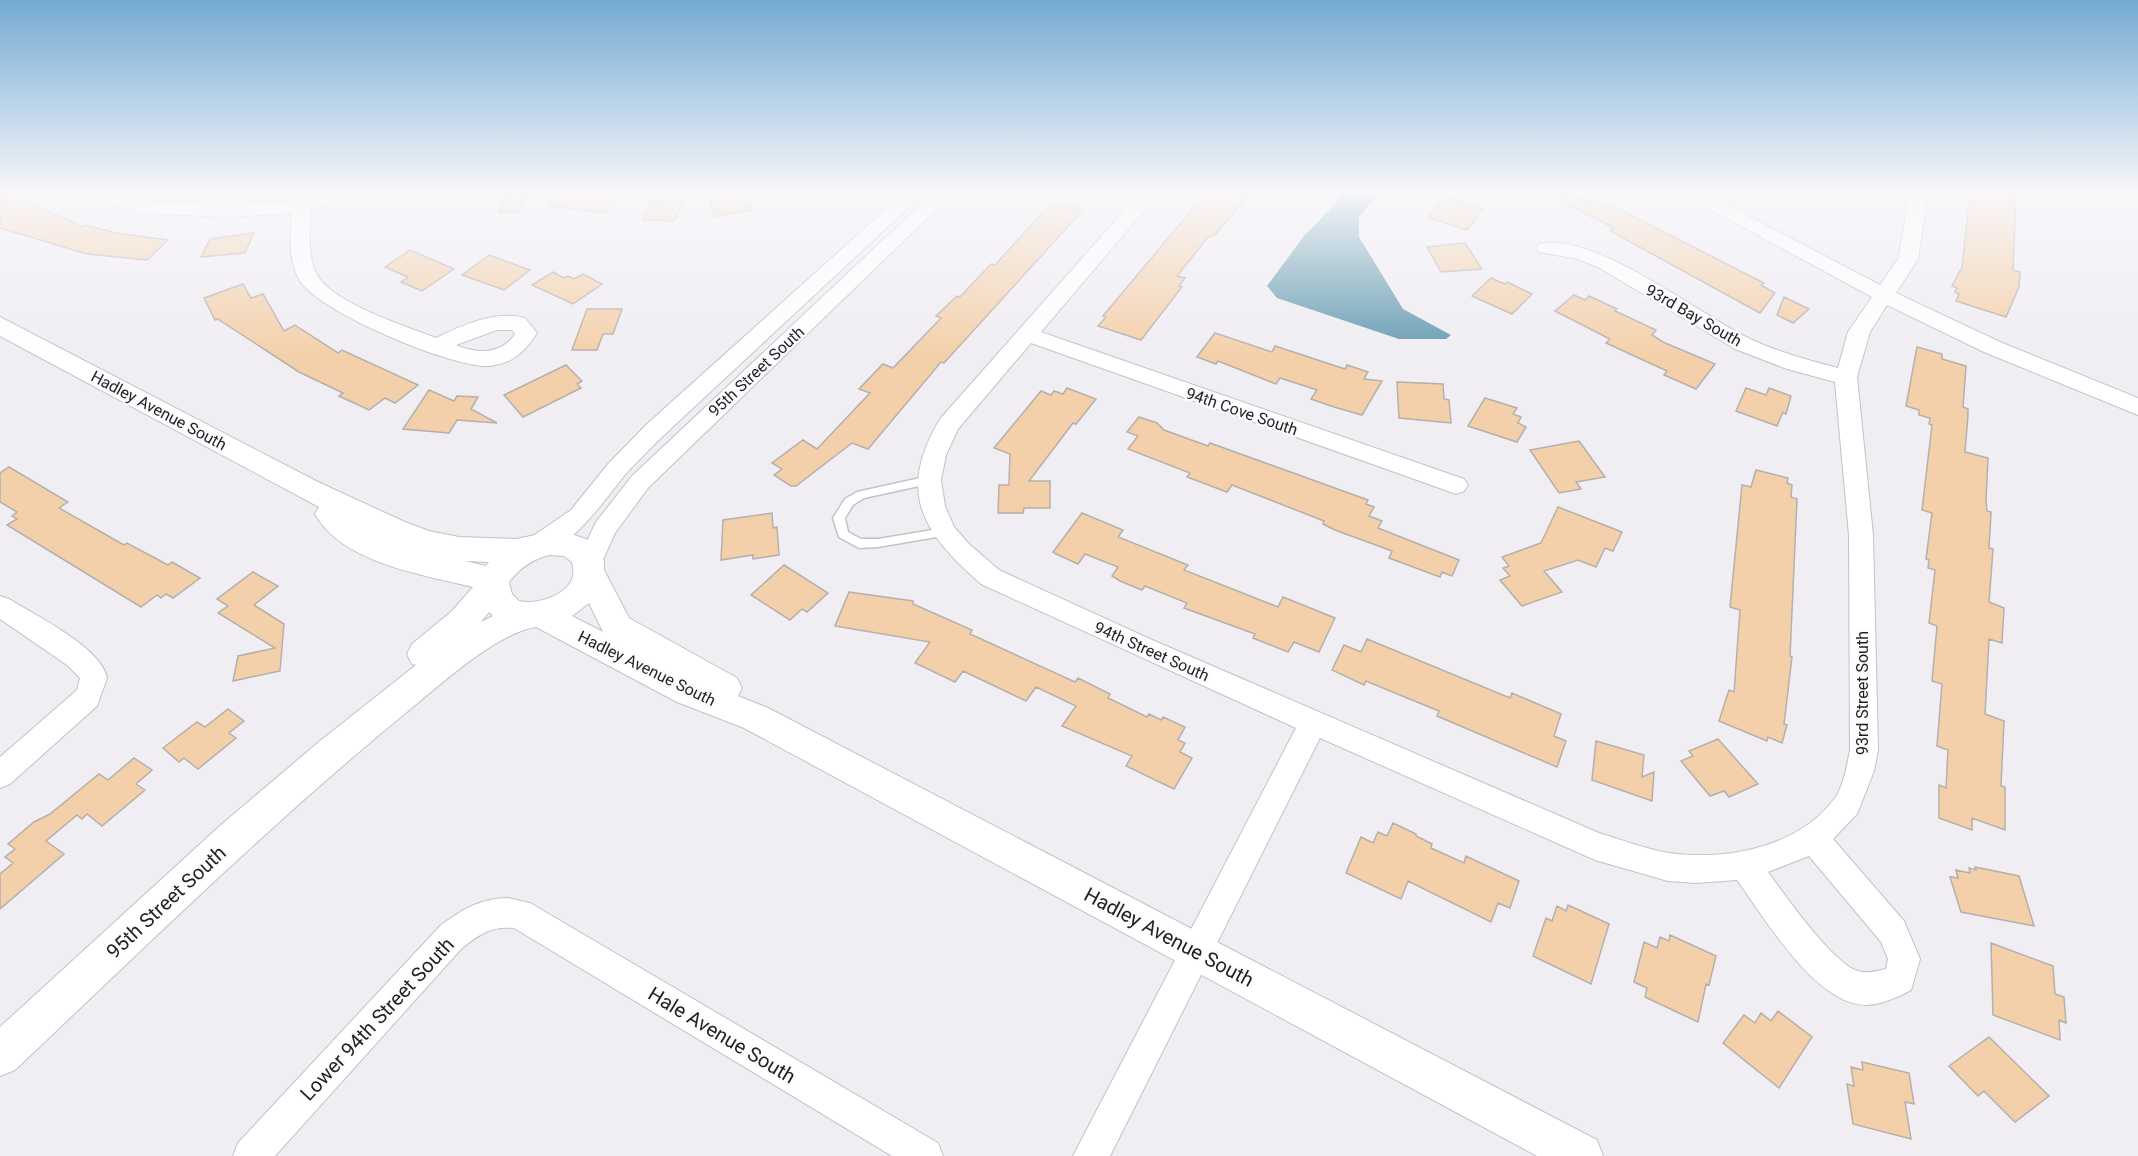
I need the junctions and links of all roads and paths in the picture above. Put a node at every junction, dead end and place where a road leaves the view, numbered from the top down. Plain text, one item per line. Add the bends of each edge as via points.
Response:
1 (300, 248) edge
2 (855, 248) edge
3 (886, 248) edge
4 (1103, 248) edge
5 (1546, 248) dead end
6 (1794, 248) edge
7 (1910, 248) edge
8 (1884, 295) junction
9 (0, 326) edge
10 (1029, 335) junction
11 (439, 345) dead end
12 (1846, 377) junction
13 (2138, 407) edge
14 (929, 480) junction
15 (1456, 485) dead end
16 (318, 496) junction
17 (944, 532) junction
18 (533, 547) junction
19 (590, 568) junction
20 (493, 583) junction
21 (0, 606) edge
22 (534, 615) junction
23 (756, 718) junction
24 (1312, 723) junction
25 (332, 750) junction
26 (0, 775) edge
27 (1814, 839) junction
28 (1744, 864) junction
29 (519, 914) joint
30 (1196, 952) junction
31 (0, 1055) edge
32 (251, 1156) edge
33 (925, 1156) edge
34 (1091, 1156) edge
35 (1581, 1156) edge

1 - 11 street via 309,280 333,302
2 - 18 street, 95th Street South via 655,430 616,470 580,516
3 - 19 street, 95th Street South via 640,482 605,529
4 - 10 street, 94th Street South
5 - 12 street, 93rd Bay South via 1582,254 1605,263 1743,344 1795,364
6 - 8 street
7 - 8 street, 93rd Street South via 1908,259
8 - 12 street, 93rd Street South via 1859,332
8 - 13 street via 1992,347
9 - 16 street, Hadley Avenue South
10 - 14 street, 94th Street South via 948,425 933,455
10 - 15 street, 94th Cove South
12 - 27 street, 93rd Street South via 1861,535 1864,750 1847,805
14 - 17 street, 94th Street South via 933,506
14 - 17 lane via 883,489 849,502 840,518 843,534 859,544
16 - 18 street, Hadley Avenue South via 428,545 454,549
16 - 20 street, Hadley Avenue South via 328,513 351,532 389,554
17 - 24 street, 94th Street South via 990,577
18 - 19 street via 562,543 572,546 580,550
18 - 20 street via 508,561
19 - 22 street via 587,582 574,599
19 - 23 street, Hadley Avenue South via 617,627 721,685
20 - 22 street via 502,607
20 - 25 street, 95th Street South via 463,620 361,712
21 - 26 street via 61,646 92,673 94,681 87,698
22 - 23 street, Hadley Avenue South via 689,692
22 - 25 street, 95th Street South via 485,633 442,661
23 - 30 street, Hadley Avenue South
24 - 28 street, 93rd Street South via 1552,828 1633,859 1687,868
24 - 30 street
25 - 31 street, 95th Street South
27 - 28 street, 93rd Street South
27 - 28 street via 1893,932 1904,959 1900,979 1877,989 1847,984 1824,966
29 - 32 street, Lower 94th Street South via 496,911 479,916 451,937
29 - 33 street, Hale Avenue South
30 - 34 street
30 - 35 street, Hadley Avenue South

